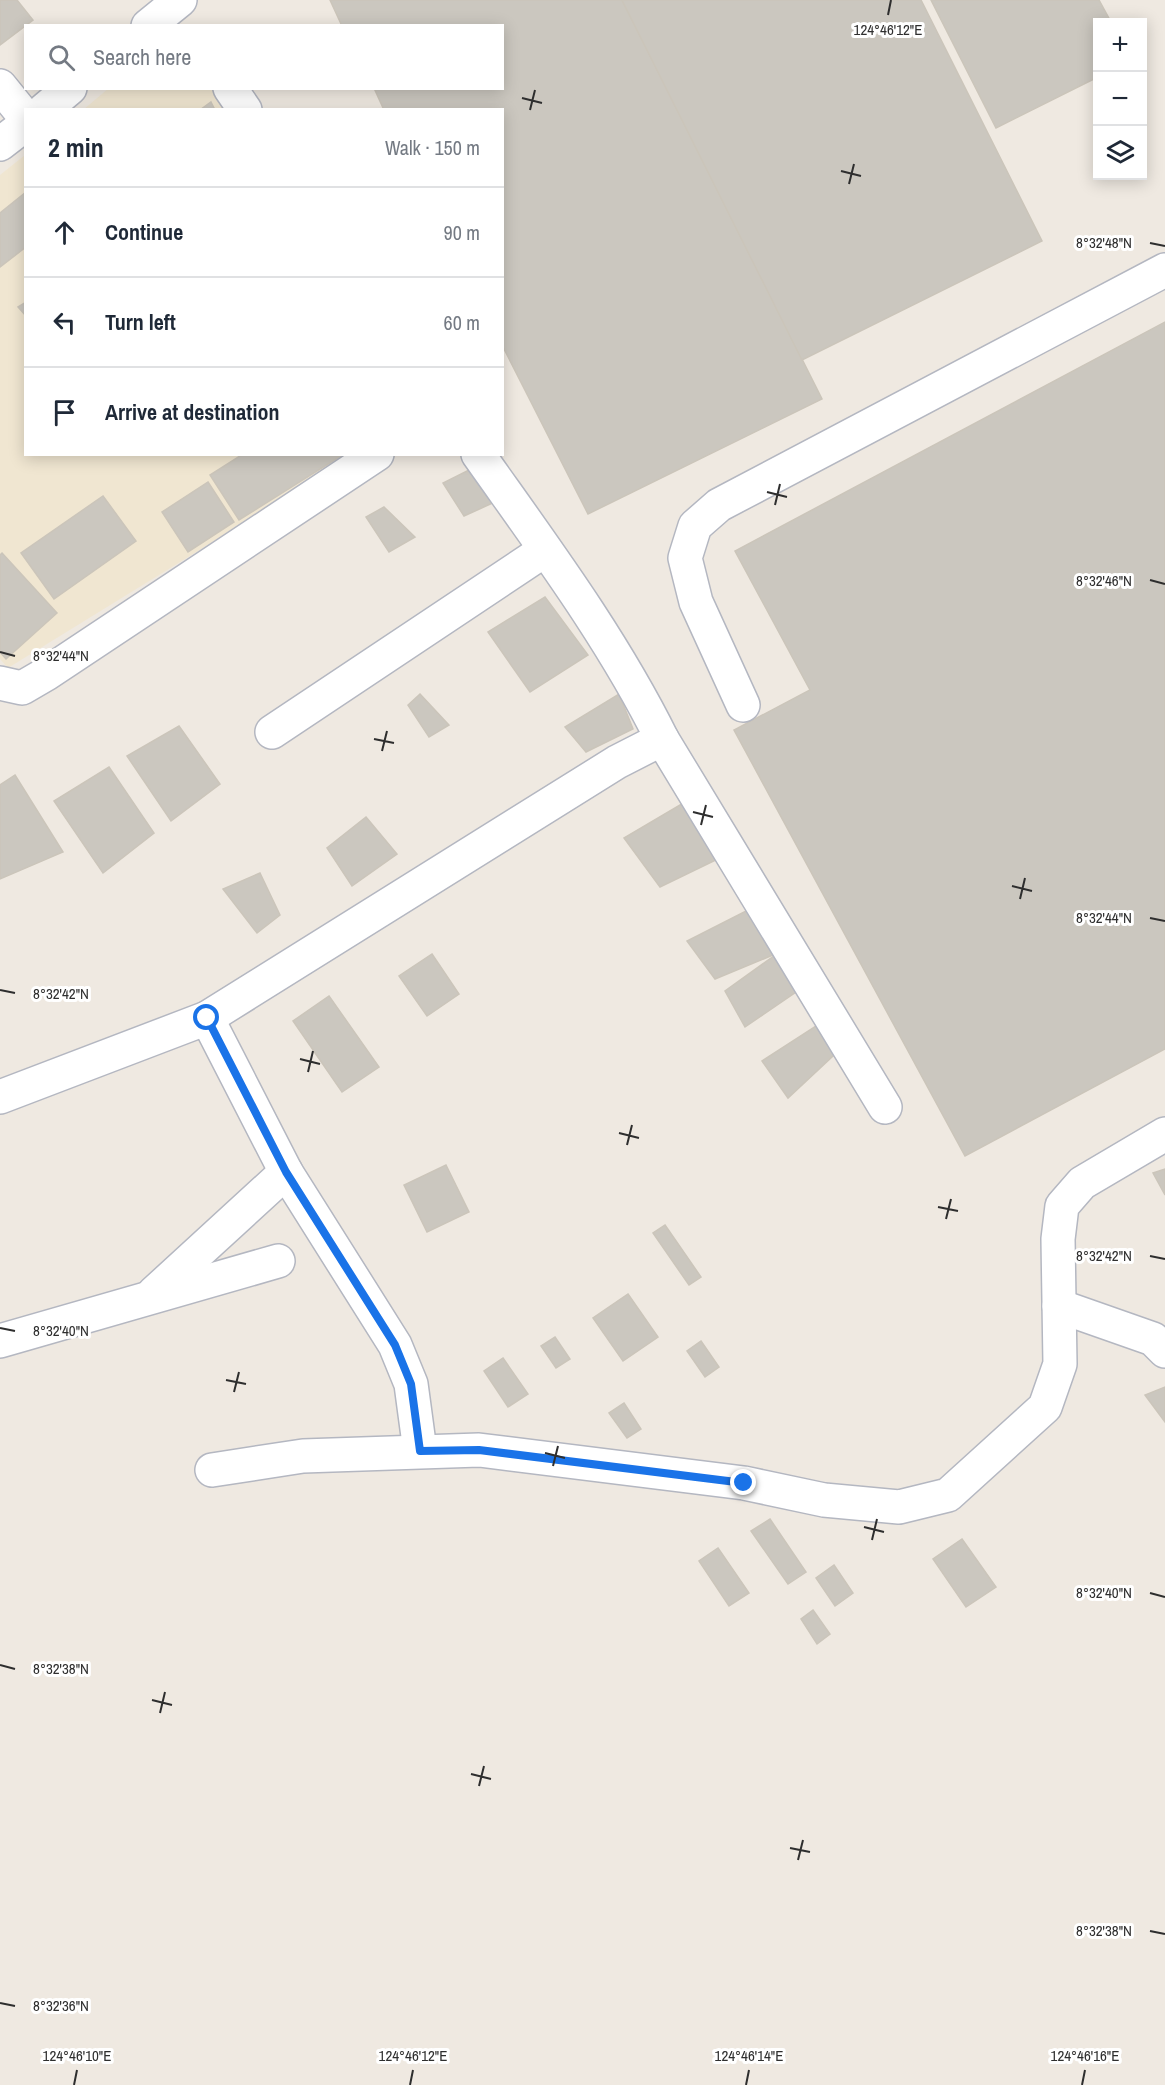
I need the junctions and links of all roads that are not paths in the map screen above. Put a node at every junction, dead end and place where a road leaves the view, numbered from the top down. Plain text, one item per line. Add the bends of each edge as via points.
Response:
1 (0, 86) edge
2 (68, 90) edge
3 (231, 90) edge
4 (46, 108) edge
5 (244, 108) edge
6 (24, 116) edge
7 (24, 126) edge
8 (0, 144) edge
9 (1165, 270) edge
10 (373, 456) edge
11 (479, 456) edge
12 (546, 550) junction
13 (0, 683) edge
14 (743, 705) dead end
15 (272, 732) dead end
16 (662, 739) junction
17 (207, 1018) junction
18 (0, 1098) edge
19 (885, 1107) dead end
20 (1165, 1134) edge
21 (286, 1172) junction
22 (278, 1261) dead end
23 (151, 1296) junction
24 (1059, 1306) junction
25 (0, 1318) edge
26 (61, 1322) junction
27 (0, 1341) edge
28 (1165, 1351) edge
29 (420, 1451) junction
30 (212, 1470) dead end

1 - 6 street
2 - 4 street
3 - 5 street
7 - 8 street
9 - 14 street via 719,505 695,526 685,558 696,602
10 - 13 street via 46,674 22,688
11 - 12 street
12 - 15 street
12 - 16 street via 636,686
16 - 17 street via 617,762
16 - 19 street
17 - 18 street
17 - 21 street
20 - 24 street via 1082,1183 1062,1206 1058,1239
21 - 23 street
21 - 29 street via 395,1345 411,1384
22 - 23 street
23 - 26 street
24 - 28 street via 1153,1339
24 - 29 street via 1060,1364 1045,1407 948,1495 898,1507 825,1500 744,1483 479,1450
25 - 26 street
26 - 27 street
29 - 30 street via 303,1456

